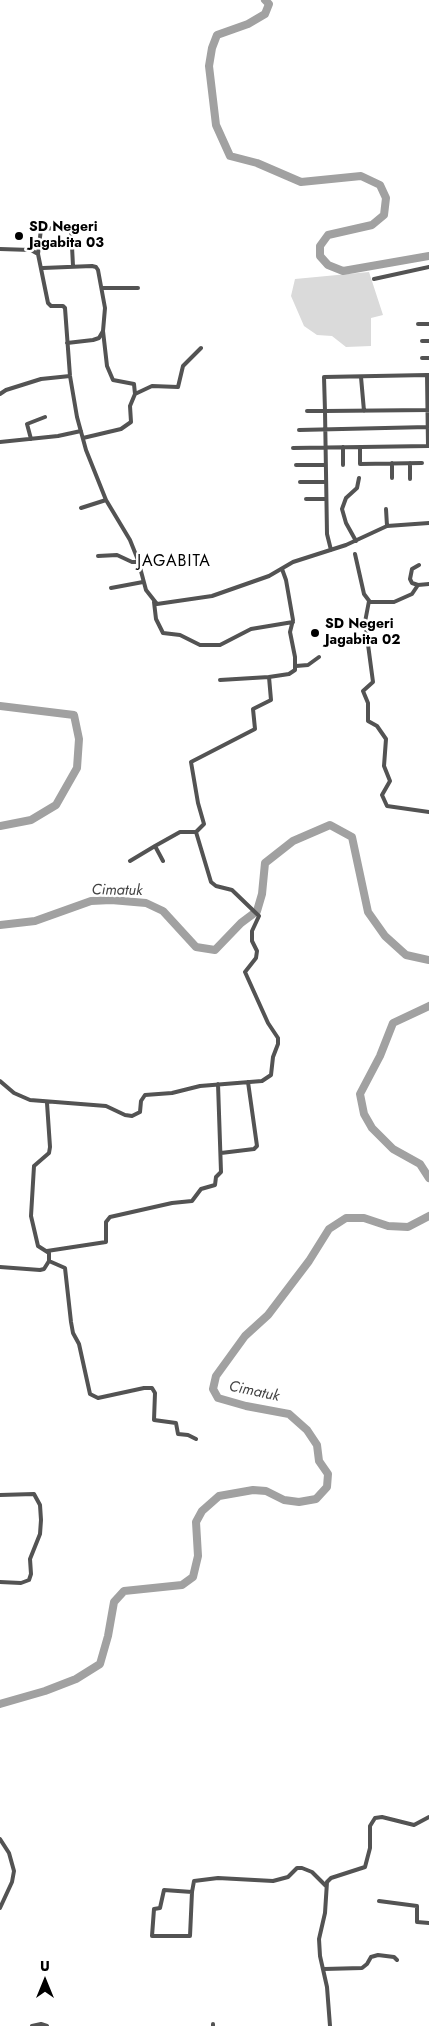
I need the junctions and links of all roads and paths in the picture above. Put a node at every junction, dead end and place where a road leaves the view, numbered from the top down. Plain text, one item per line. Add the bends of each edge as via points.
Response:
1 (0, 249) edge
2 (38, 254) junction
3 (73, 266) junction
4 (429, 267) edge
5 (42, 268) junction
6 (374, 279) dead end
7 (103, 288) junction
8 (138, 288) dead end
9 (418, 324) dead end
10 (429, 324) edge
11 (104, 331) junction
12 (422, 341) dead end
13 (429, 341) edge
14 (67, 343) junction
15 (201, 348) dead end
16 (422, 358) dead end
17 (429, 358) edge
18 (428, 375) edge
19 (70, 376) junction
20 (361, 377) junction
21 (428, 392) edge
22 (0, 394) edge
23 (135, 394) junction
24 (428, 410) edge
25 (307, 411) dead end
26 (364, 411) junction
27 (325, 412) junction
28 (45, 416) dead end
29 (428, 427) junction
30 (325, 429) junction
31 (299, 430) dead end
32 (81, 431) junction
33 (83, 438) junction
34 (31, 439) junction
35 (0, 442) edge
36 (428, 446) edge
37 (326, 447) junction
38 (343, 447) junction
39 (360, 447) junction
40 (294, 448) dead end
41 (392, 463) junction
42 (410, 463) junction
43 (422, 463) dead end
44 (296, 465) dead end
45 (326, 465) junction
46 (343, 465) dead end
47 (359, 478) dead end
48 (392, 478) dead end
49 (410, 479) dead end
50 (300, 482) dead end
51 (326, 482) junction
52 (306, 499) dead end
53 (326, 499) junction
54 (106, 500) junction
55 (81, 508) dead end
56 (386, 509) dead end
57 (429, 523) edge
58 (387, 526) junction
59 (356, 541) junction
60 (331, 550) junction
61 (355, 554) dead end
62 (98, 556) dead end
63 (138, 562) junction
64 (419, 565) dead end
65 (282, 569) junction
66 (143, 582) junction
67 (429, 584) edge
68 (418, 585) junction
69 (112, 588) dead end
70 (369, 601) junction
71 (154, 602) junction
72 (293, 622) junction
73 (319, 657) dead end
74 (296, 666) junction
75 (269, 676) junction
76 (220, 680) dead end
77 (429, 812) edge
78 (196, 832) junction
79 (155, 846) junction
80 (130, 861) dead end
81 (163, 861) dead end
82 (0, 1081) edge
83 (248, 1082) junction
84 (218, 1084) junction
85 (46, 1103) junction
86 (221, 1153) junction
87 (48, 1250) junction
88 (49, 1261) junction
89 (0, 1267) edge
90 (196, 1439) dead end
91 (0, 1496) edge
92 (0, 1582) edge
93 (429, 1817) edge
94 (0, 1839) edge
95 (326, 1886) junction
96 (192, 1892) junction
97 (379, 1901) dead end
98 (0, 1908) edge
99 (429, 1923) edge
100 (397, 1960) dead end
101 (324, 1969) junction
102 (32, 2026) edge
103 (47, 2026) edge
104 (330, 2026) edge

1 - 2 street via 31,250
2 - 3 street via 41,229 71,227
2 - 5 street
3 - 5 street
3 - 7 street via 97,268
4 - 6 street
5 - 14 street via 48,303 64,307 66,311
7 - 8 street
7 - 11 street
9 - 10 street
11 - 14 street via 93,340
11 - 23 street via 107,366 112,380 134,384
12 - 13 street
14 - 19 street
15 - 23 street via 183,366 178,387 152,386
16 - 17 street
18 - 20 street
18 - 21 street
19 - 22 street via 41,378
19 - 32 street
20 - 26 street
20 - 27 street via 324,377
21 - 24 street
23 - 33 street via 130,406 131,422 121,429
24 - 26 street
24 - 29 street
25 - 27 street
26 - 27 street
27 - 30 street
28 - 34 street via 27,424
29 - 30 street
29 - 36 street
30 - 31 street
30 - 37 street
32 - 33 street
32 - 34 street
33 - 54 street
34 - 35 street
36 - 39 street
37 - 38 street
37 - 40 street
37 - 45 street
38 - 39 street
38 - 46 street
39 - 41 street via 360,464
41 - 42 street
41 - 48 street
42 - 43 street
42 - 49 street
44 - 45 street
45 - 51 street
47 - 59 street via 358,486 346,498 342,509
50 - 51 street
51 - 53 street
52 - 53 street
53 - 60 street
54 - 55 street
54 - 63 street via 130,540
56 - 58 street
57 - 58 street
58 - 59 street
59 - 60 street
60 - 65 street via 293,562
61 - 70 street via 364,594
62 - 63 street via 117,555
63 - 66 street
64 - 68 street via 412,569 410,579
65 - 71 street via 208,597 180,599 161,605
65 - 72 street
66 - 69 street
66 - 71 street
67 - 68 street
68 - 70 street via 412,594 394,602
70 - 77 street via 365,622 373,682 363,692 368,702 368,721 377,726 386,739 384,766 390,781 382,795 387,806
71 - 72 street via 156,619 163,634 180,635 200,645 220,645 251,629
72 - 74 street via 290,636
73 - 74 street via 308,665
74 - 75 street via 293,673
75 - 76 street
75 - 78 street via 271,700 253,709 255,729 192,761 204,824
78 - 79 street via 180,832
78 - 83 street via 212,884 232,890 259,916 252,928 257,955 245,973 279,1041 271,1075 262,1081
79 - 80 street
79 - 81 street
82 - 85 street via 25,1099
83 - 84 street
83 - 86 street via 257,1146
84 - 85 street via 145,1096 140,1101 140,1112 132,1116 106,1106
84 - 86 street
85 - 87 street via 50,1147 49,1153 34,1166 31,1220 38,1246
86 - 87 street via 221,1172 216,1177 216,1184 201,1189 194,1200 110,1217 106,1222 106,1242
87 - 88 street
88 - 89 street via 40,1270
88 - 90 street via 65,1268 73,1333 79,1344 90,1394 98,1398 152,1388 155,1393 154,1420 176,1423 178,1434
91 - 92 street via 34,1494 40,1505 41,1520 40,1534 30,1559 29,1580 22,1583
93 - 95 street via 414,1825 381,1816 375,1818 370,1826 370,1850 365,1867 331,1878
94 - 98 street via 9,1853 14,1871 12,1885
95 - 96 street via 312,1872 298,1868 288,1877 272,1882 218,1878 194,1881
95 - 101 street via 318,1936
96 - 96 street via 164,1890 160,1908 154,1909 152,1936 190,1936
97 - 99 street via 416,1906 417,1922
100 - 101 street via 378,1955 371,1957 362,1968
101 - 104 street
102 - 103 street

